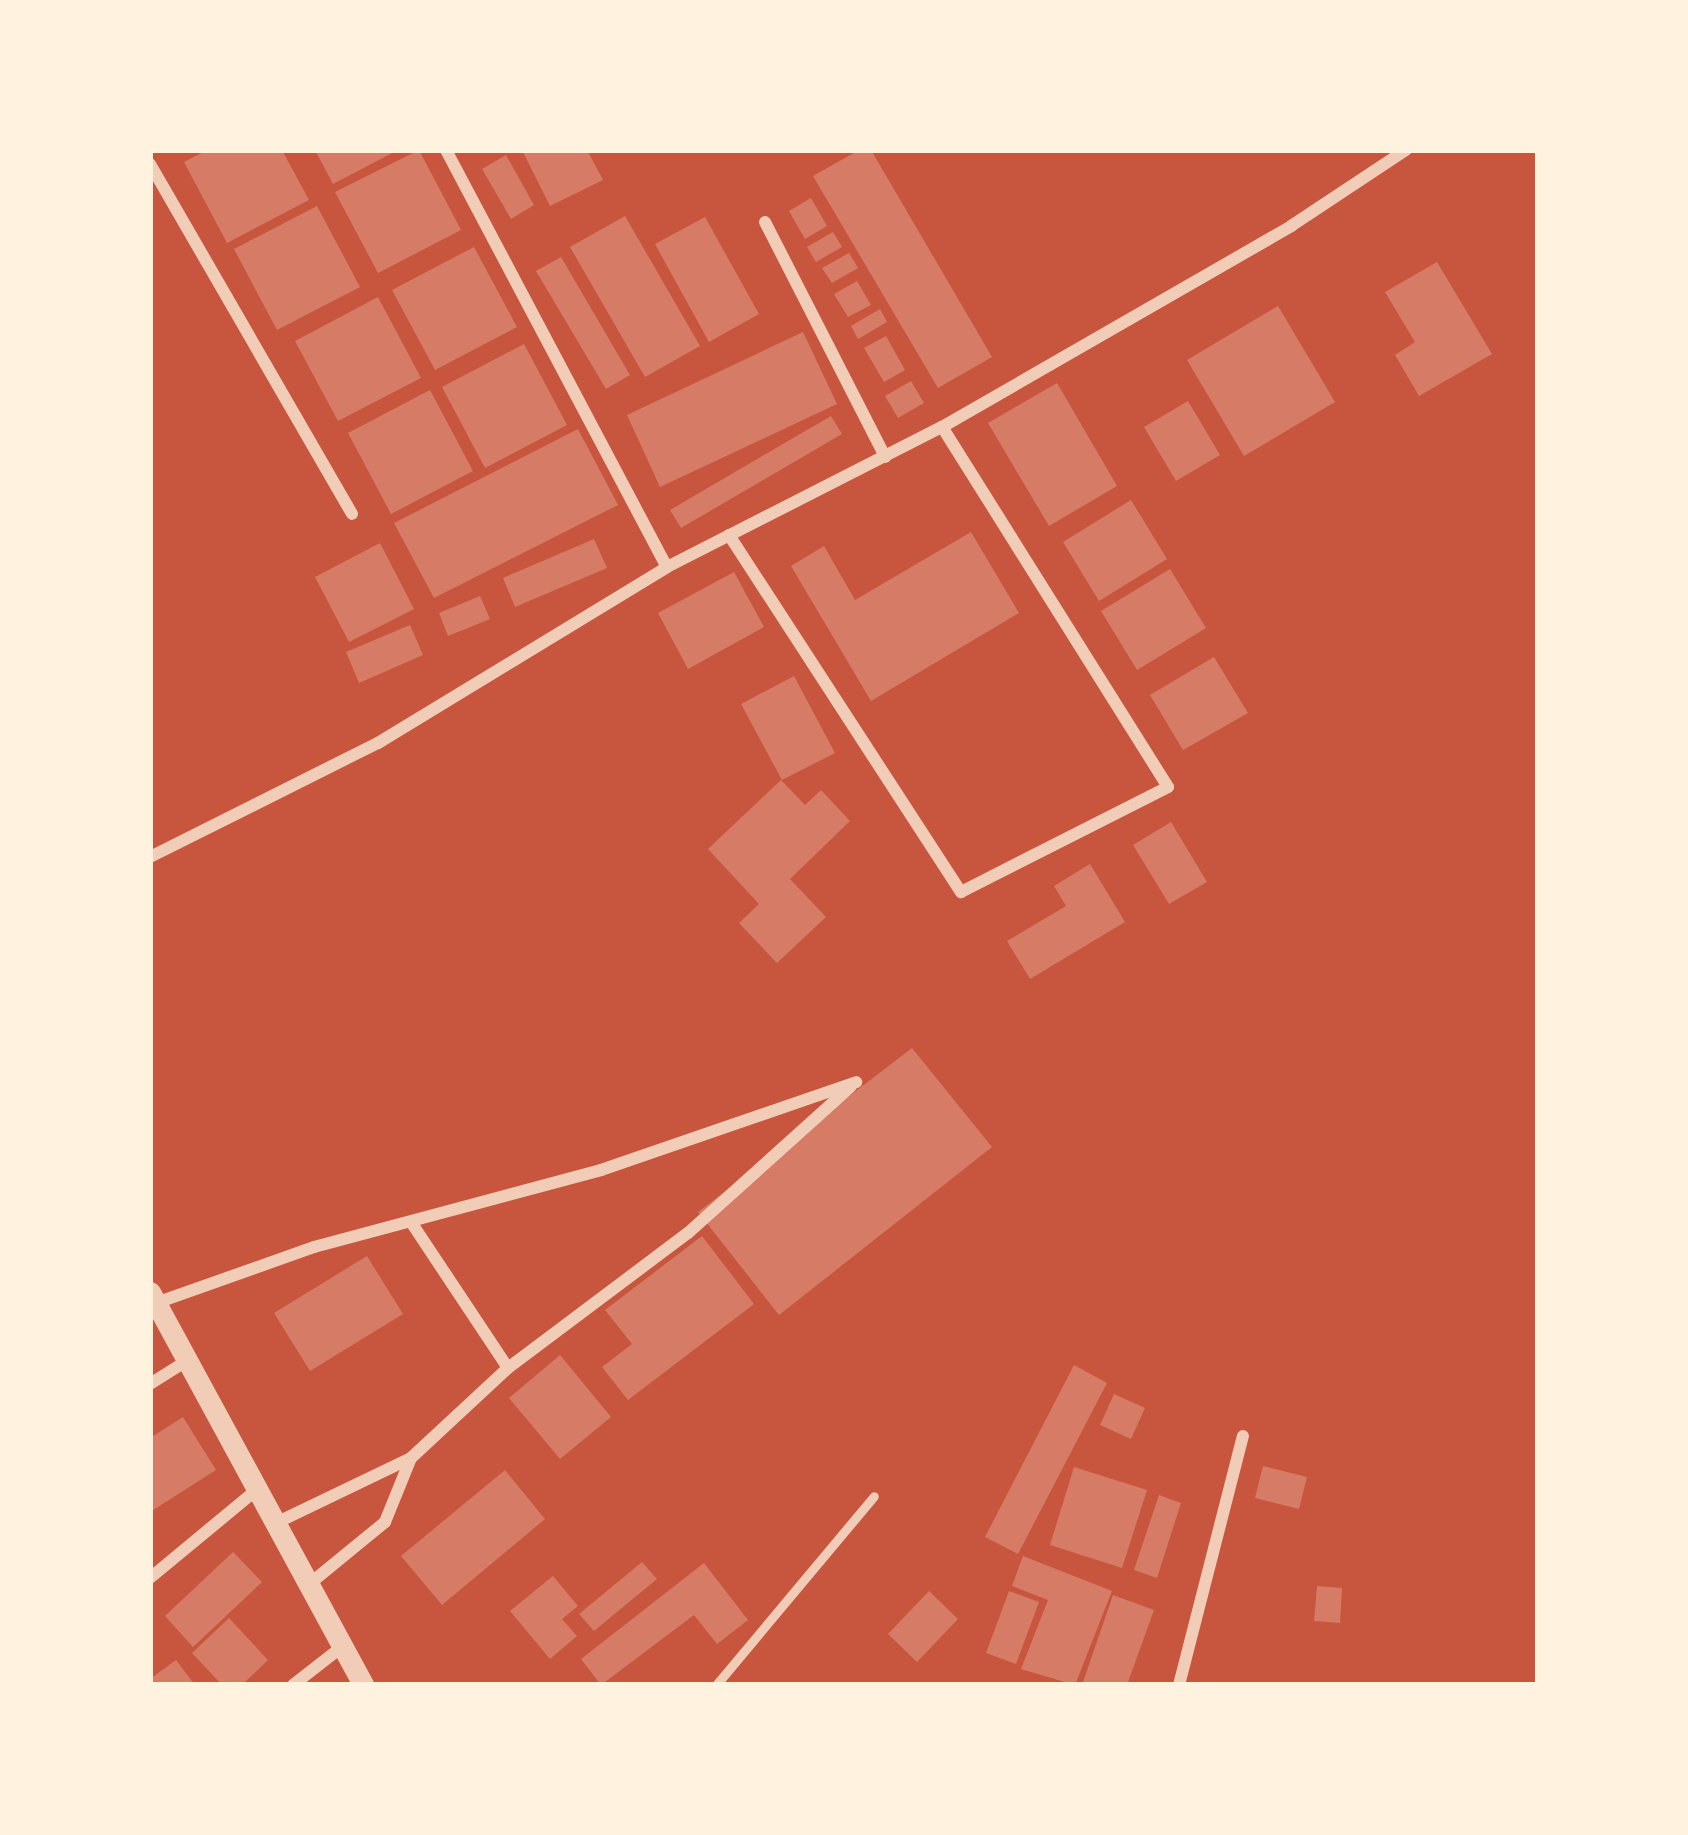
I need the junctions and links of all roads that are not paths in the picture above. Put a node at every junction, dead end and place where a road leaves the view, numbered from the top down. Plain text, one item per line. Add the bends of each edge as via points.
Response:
1 (446, 150) edge
2 (1406, 150) edge
3 (150, 164) edge
4 (765, 222) dead end
5 (942, 427) junction
6 (885, 457) junction
7 (352, 514) dead end
8 (729, 536) junction
9 (668, 567) junction
10 (150, 857) edge
11 (413, 1225) junction
12 (153, 1298) edge
13 (189, 1359) junction
14 (508, 1368) junction
15 (150, 1384) edge
16 (1243, 1436) dead end
17 (410, 1458) junction
18 (260, 1487) junction
19 (874, 1496) dead end
20 (278, 1522) junction
21 (150, 1578) edge
22 (313, 1581) junction
23 (344, 1645) junction
24 (293, 1685) edge
25 (363, 1685) edge
26 (716, 1685) edge
27 (1179, 1685) edge

1 - 9 street
2 - 5 street via 1291,226
3 - 7 street
4 - 6 street
5 - 6 street
5 - 8 street via 1168,787 961,892
6 - 8 street
8 - 9 street
9 - 10 street via 378,743
11 - 12 street
11 - 14 street
11 - 14 street via 856,1082 688,1233
12 - 13 street
13 - 15 street
13 - 18 street
14 - 17 street
16 - 27 street
17 - 20 street
17 - 22 street via 385,1522
18 - 20 street
18 - 21 street
19 - 26 lane
20 - 22 street
22 - 23 street
23 - 24 street
23 - 25 street

